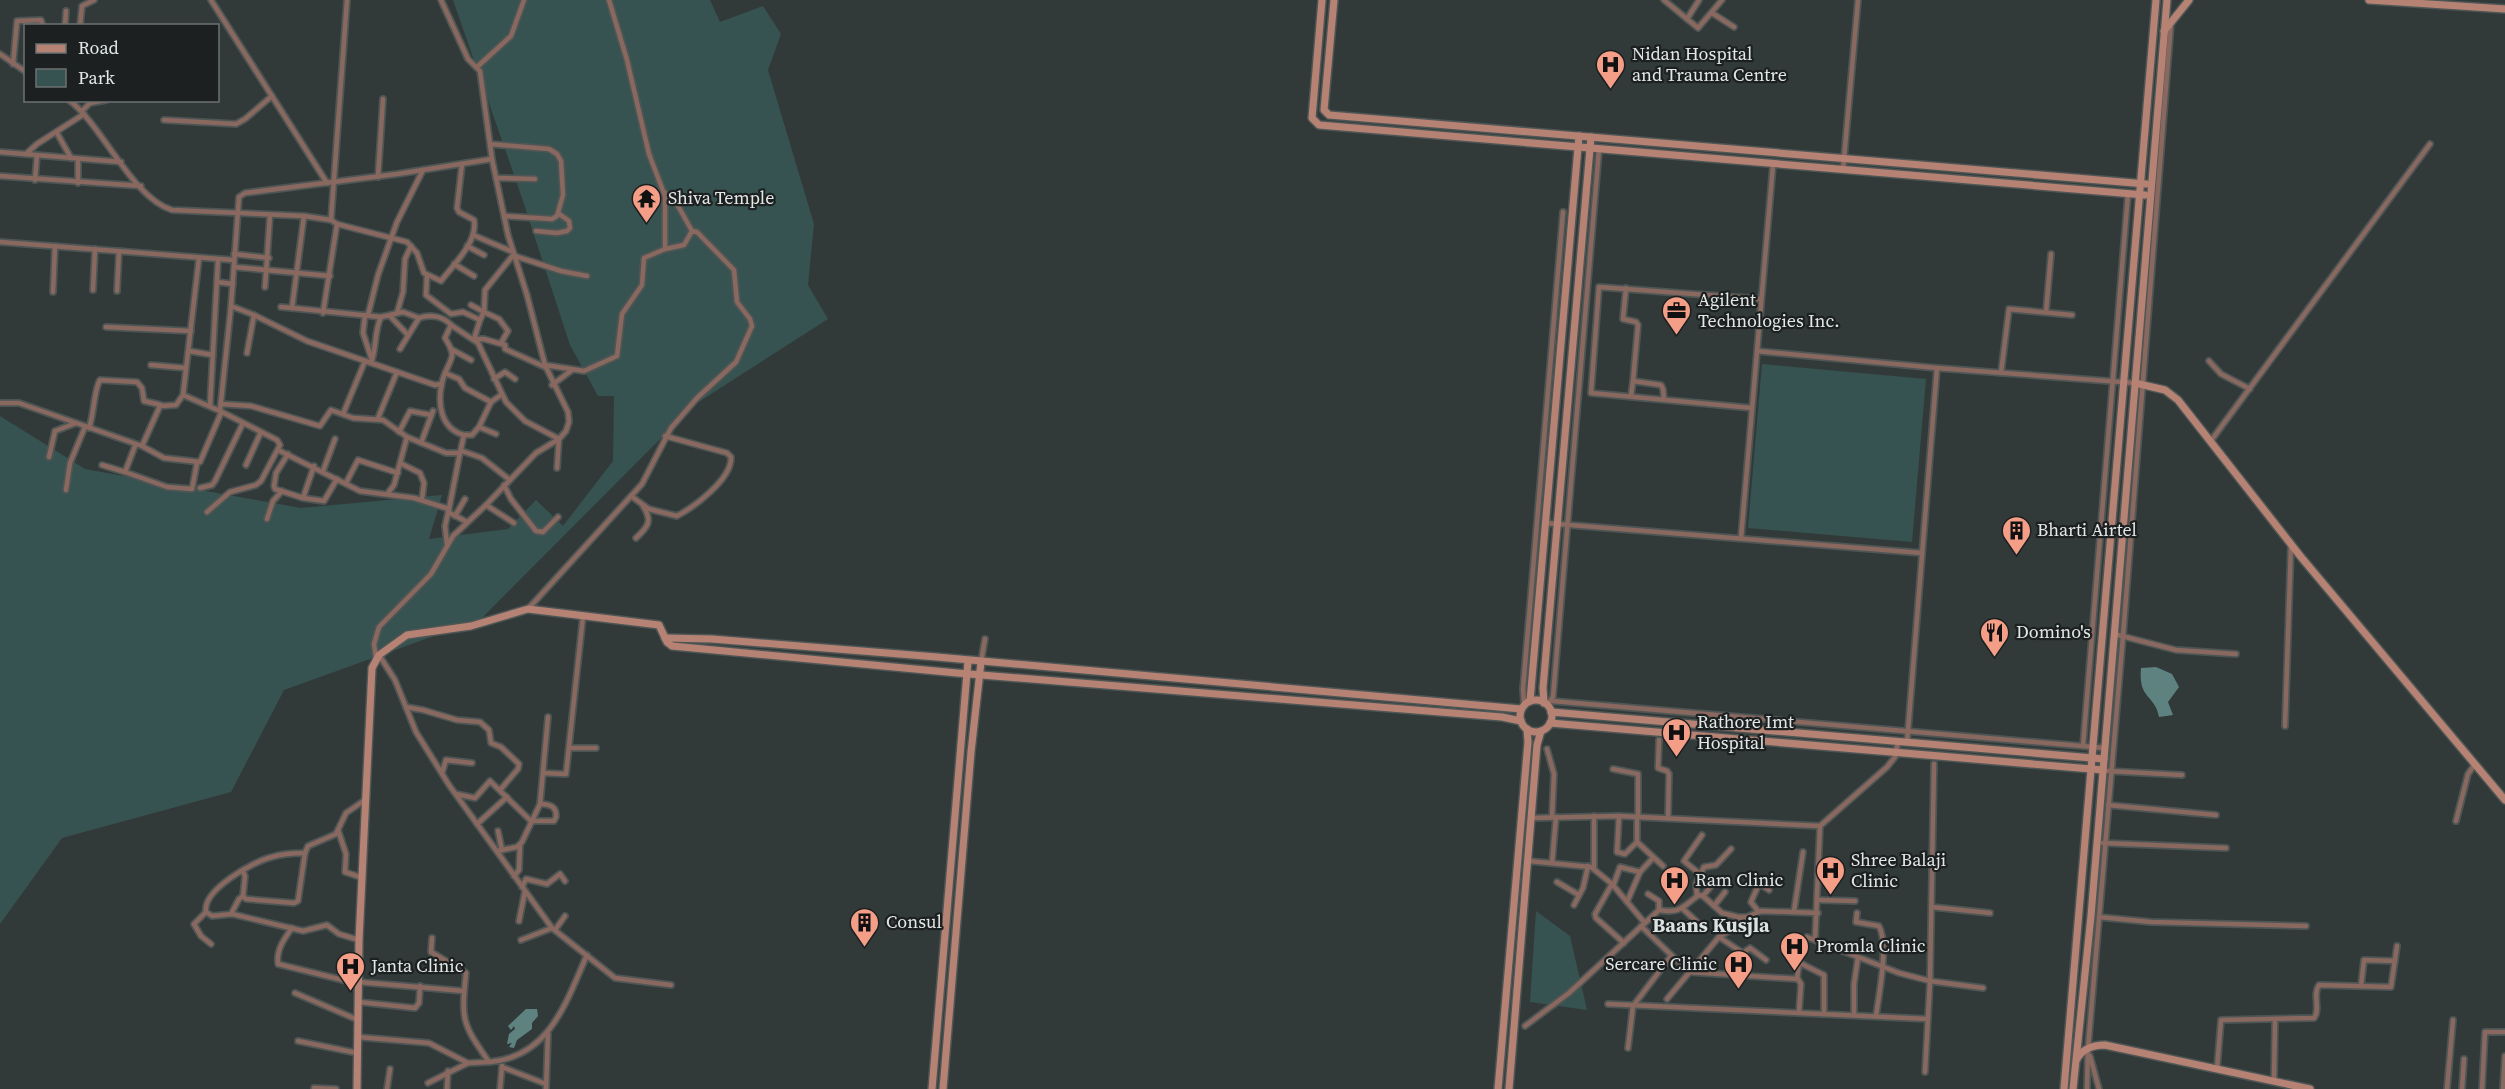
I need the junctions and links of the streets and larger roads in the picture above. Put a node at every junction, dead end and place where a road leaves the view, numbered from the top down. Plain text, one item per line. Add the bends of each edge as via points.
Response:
1 (94, 0) edge
2 (211, 0) edge
3 (347, 0) edge
4 (441, 0) edge
5 (525, 0) edge
6 (609, 0) edge
7 (1322, 0) edge
8 (1334, 0) edge
9 (1664, 0) edge
10 (1699, 0) edge
11 (1722, 0) edge
12 (1858, 0) edge
13 (2156, 0) edge
14 (2167, 0) edge
15 (2189, 0) edge
16 (2369, 0) edge
17 (2505, 9) edge
18 (66, 11) dead end
19 (1712, 13) junction
20 (1687, 19) junction
21 (2171, 20) junction
22 (42, 24) edge
23 (65, 24) edge
24 (80, 24) edge
25 (1734, 27) dead end
26 (2164, 32) junction
27 (0, 54) edge
28 (13, 64) junction
29 (477, 67) junction
30 (24, 71) edge
31 (272, 96) junction
32 (383, 99) dead end
33 (72, 102) edge
34 (95, 102) edge
35 (83, 113) junction
36 (1326, 113) junction
37 (1312, 118) junction
38 (164, 120) dead end
39 (57, 133) junction
40 (1579, 136) junction
41 (1591, 137) junction
42 (490, 144) junction
43 (2430, 144) dead end
44 (1577, 148) junction
45 (1588, 149) junction
46 (1599, 150) junction
47 (0, 152) edge
48 (26, 154) junction
49 (37, 155) junction
50 (71, 158) junction
51 (78, 159) junction
52 (492, 159) junction
53 (1844, 159) junction
54 (121, 162) junction
55 (462, 164) junction
56 (1773, 165) junction
57 (423, 170) junction
58 (1843, 170) junction
59 (0, 176) edge
60 (378, 177) junction
61 (496, 178) junction
62 (535, 179) dead end
63 (35, 180) junction
64 (330, 182) junction
65 (78, 183) junction
66 (2141, 184) junction
67 (2151, 185) junction
68 (141, 186) junction
69 (664, 192) junction
70 (2128, 194) junction
71 (2140, 195) junction
72 (2150, 196) junction
73 (237, 213) junction
74 (558, 213) junction
75 (1572, 213) junction
76 (270, 215) junction
77 (304, 216) junction
78 (504, 216) junction
79 (331, 220) junction
80 (337, 224) junction
81 (536, 231) dead end
82 (692, 231) junction
83 (472, 235) junction
84 (392, 238) junction
85 (0, 242) edge
86 (55, 246) junction
87 (411, 246) junction
88 (467, 246) junction
89 (95, 249) junction
90 (666, 249) junction
91 (119, 251) junction
92 (514, 254) junction
93 (2050, 254) dead end
94 (484, 255) dead end
95 (234, 257) junction
96 (199, 258) junction
97 (269, 258) junction
98 (218, 260) junction
99 (1559, 263) junction
100 (454, 264) junction
101 (1568, 264) junction
102 (234, 267) junction
103 (268, 269) junction
104 (297, 272) junction
105 (427, 275) junction
106 (330, 276) junction
107 (474, 276) dead end
108 (587, 276) dead end
109 (217, 282) junction
110 (233, 284) junction
111 (266, 287) dead end
112 (1626, 288) junction
113 (93, 290) dead end
114 (117, 291) dead end
115 (53, 292) dead end
116 (1761, 299) junction
117 (471, 305) dead end
118 (231, 306) junction
119 (281, 307) dead end
120 (292, 308) junction
121 (444, 308) junction
122 (323, 312) junction
123 (484, 312) junction
124 (2046, 312) junction
125 (397, 313) junction
126 (451, 314) junction
127 (254, 315) junction
128 (367, 315) junction
129 (390, 315) junction
130 (2072, 315) dead end
131 (381, 316) junction
132 (441, 317) junction
133 (419, 318) junction
134 (480, 320) junction
135 (449, 323) junction
136 (106, 327) dead end
137 (191, 331) junction
138 (408, 335) junction
139 (474, 339) junction
140 (501, 343) junction
141 (400, 349) dead end
142 (451, 349) junction
143 (189, 351) junction
144 (1757, 351) junction
145 (247, 353) dead end
146 (213, 355) junction
147 (471, 360) dead end
148 (369, 361) junction
149 (2209, 361) dead end
150 (151, 365) dead end
151 (545, 366) junction
152 (186, 368) junction
153 (1937, 368) junction
154 (572, 370) junction
155 (397, 372) junction
156 (2001, 373) junction
157 (445, 374) junction
158 (494, 379) junction
159 (515, 379) dead end
160 (1633, 381) junction
161 (2112, 382) junction
162 (2124, 382) junction
163 (2135, 383) junction
164 (441, 384) junction
165 (2144, 384) junction
166 (552, 385) junction
167 (2250, 389) junction
168 (501, 395) junction
169 (183, 396) junction
170 (1631, 396) junction
171 (1664, 399) junction
172 (491, 402) junction
173 (0, 403) edge
174 (221, 404) junction
175 (161, 405) junction
176 (210, 406) junction
177 (1752, 408) junction
178 (221, 412) junction
179 (343, 414) junction
180 (378, 418) junction
181 (76, 423) junction
182 (243, 423) junction
183 (87, 427) junction
184 (479, 427) junction
185 (261, 432) junction
186 (399, 432) junction
187 (496, 434) dead end
188 (464, 435) junction
189 (665, 436) junction
190 (407, 437) junction
191 (559, 438) junction
192 (335, 439) dead end
193 (2210, 442) junction
194 (421, 443) junction
195 (135, 446) junction
196 (142, 446) junction
197 (278, 450) junction
198 (461, 452) junction
199 (288, 454) junction
200 (49, 457) dead end
201 (197, 463) junction
202 (400, 463) junction
203 (102, 465) dead end
204 (246, 465) dead end
205 (314, 466) junction
206 (558, 468) dead end
207 (323, 471) junction
208 (125, 472) junction
209 (398, 473) junction
210 (338, 479) junction
211 (510, 480) junction
212 (346, 483) junction
213 (504, 485) junction
214 (200, 488) dead end
215 (66, 490) dead end
216 (282, 491) junction
217 (388, 494) junction
218 (631, 496) junction
219 (303, 498) junction
220 (422, 499) junction
221 (465, 499) dead end
222 (641, 504) junction
223 (486, 505) junction
224 (448, 511) junction
225 (207, 512) dead end
226 (455, 516) junction
227 (558, 517) dead end
228 (267, 519) dead end
229 (467, 522) junction
230 (514, 523) dead end
231 (1545, 523) junction
232 (1556, 524) junction
233 (1567, 525) junction
234 (636, 538) dead end
235 (1741, 538) junction
236 (447, 544) junction
237 (2291, 544) junction
238 (1922, 553) junction
239 (528, 609) junction
240 (583, 616) junction
241 (2114, 634) junction
242 (2123, 636) junction
243 (665, 638) junction
244 (985, 639) dead end
245 (2236, 654) dead end
246 (377, 657) junction
247 (968, 661) junction
248 (981, 662) junction
249 (967, 673) junction
250 (980, 675) junction
251 (1525, 705) junction
252 (1549, 705) junction
253 (406, 707) junction
254 (548, 717) dead end
255 (1521, 721) junction
256 (1550, 723) junction
257 (2285, 726) dead end
258 (1527, 729) junction
259 (1541, 731) junction
260 (1908, 732) junction
261 (1659, 740) dead end
262 (1898, 742) junction
263 (1907, 743) junction
264 (2083, 746) junction
265 (2094, 747) junction
266 (569, 748) junction
267 (596, 748) dead end
268 (2105, 748) junction
269 (1547, 749) dead end
270 (961, 751) junction
271 (971, 752) junction
272 (1896, 752) junction
273 (2093, 758) junction
274 (2104, 759) junction
275 (472, 763) dead end
276 (1935, 764) dead end
277 (2475, 764) junction
278 (1613, 769) dead end
279 (2092, 770) junction
280 (2103, 770) junction
281 (2112, 771) junction
282 (442, 773) junction
283 (543, 773) junction
284 (2182, 775) dead end
285 (500, 790) junction
286 (456, 794) junction
287 (507, 797) junction
288 (368, 798) junction
289 (2505, 800) edge
290 (540, 804) junction
291 (2108, 805) junction
292 (2216, 814) dead end
293 (1594, 816) junction
294 (1619, 816) junction
295 (1554, 817) junction
296 (1637, 817) junction
297 (1531, 818) junction
298 (1668, 818) junction
299 (531, 821) junction
300 (2456, 821) dead end
301 (477, 824) junction
302 (1820, 826) junction
303 (338, 830) junction
304 (498, 831) dead end
305 (1701, 836) dead end
306 (1637, 842) junction
307 (2097, 842) junction
308 (2105, 843) junction
309 (520, 844) junction
310 (2226, 848) dead end
311 (1731, 849) dead end
312 (500, 850) junction
313 (1803, 852) dead end
314 (305, 853) junction
315 (1653, 858) junction
316 (1529, 861) junction
317 (1552, 863) junction
318 (1663, 866) dead end
319 (1588, 867) junction
320 (1594, 869) junction
321 (243, 872) junction
322 (1640, 872) junction
323 (1700, 874) junction
324 (514, 876) junction
325 (363, 878) junction
326 (565, 881) dead end
327 (1557, 882) dead end
328 (1612, 885) junction
329 (1712, 885) dead end
330 (524, 889) junction
331 (1515, 889) junction
332 (1527, 890) junction
333 (1769, 890) dead end
334 (1725, 892) dead end
335 (1648, 894) dead end
336 (1579, 895) junction
337 (243, 896) junction
338 (1700, 896) junction
339 (1818, 900) junction
340 (1627, 902) junction
341 (1856, 902) dead end
342 (1574, 905) dead end
343 (1714, 906) junction
344 (1932, 907) junction
345 (1682, 908) junction
346 (1659, 910) junction
347 (1758, 911) junction
348 (1794, 911) junction
349 (206, 912) junction
350 (1818, 913) junction
351 (1857, 913) dead end
352 (1990, 913) dead end
353 (231, 914) junction
354 (565, 916) dead end
355 (2095, 916) junction
356 (1742, 918) junction
357 (519, 921) dead end
358 (1696, 921) dead end
359 (1642, 924) junction
360 (2306, 926) dead end
361 (292, 928) junction
362 (553, 929) junction
363 (1719, 937) junction
364 (432, 938) dead end
365 (359, 940) junction
366 (521, 940) dead end
367 (1815, 940) junction
368 (1624, 943) junction
369 (211, 944) dead end
370 (2397, 946) dead end
371 (587, 955) junction
372 (1671, 956) junction
373 (1858, 957) junction
374 (1766, 960) dead end
375 (2395, 961) junction
376 (1800, 963) junction
377 (1882, 966) junction
378 (1689, 972) junction
379 (1798, 979) junction
380 (1930, 981) junction
381 (359, 983) junction
382 (671, 985) dead end
383 (420, 986) junction
384 (2361, 986) junction
385 (1983, 988) dead end
386 (464, 991) junction
387 (295, 993) dead end
388 (1668, 999) dead end
389 (359, 1002) junction
390 (1608, 1004) dead end
391 (1632, 1006) junction
392 (1799, 1012) junction
393 (1824, 1014) junction
394 (1854, 1015) junction
395 (1876, 1016) junction
396 (1928, 1019) junction
397 (358, 1020) junction
398 (2453, 1020) dead end
399 (2275, 1021) junction
400 (1525, 1026) dead end
401 (2505, 1032) edge
402 (548, 1034) junction
403 (358, 1038) junction
404 (298, 1041) dead end
405 (1628, 1048) dead end
406 (2088, 1048) junction
407 (357, 1053) junction
408 (2505, 1056) edge
409 (2464, 1059) dead end
410 (2076, 1061) junction
411 (489, 1062) junction
412 (468, 1063) junction
413 (503, 1064) junction
414 (390, 1069) dead end
415 (2217, 1069) junction
416 (448, 1071) junction
417 (1925, 1072) dead end
418 (2065, 1074) junction
419 (2274, 1080) junction
420 (428, 1083) dead end
421 (546, 1086) edge
422 (314, 1088) edge
423 (336, 1089) edge
424 (357, 1089) edge
425 (387, 1089) edge
426 (447, 1089) edge
427 (500, 1089) edge
428 (932, 1089) edge
429 (943, 1089) edge
430 (1498, 1089) edge
431 (1509, 1089) edge
432 (2064, 1089) edge
433 (2073, 1089) edge
434 (2087, 1089) edge
435 (2099, 1089) edge
436 (2310, 1089) edge
437 (2446, 1089) edge
438 (2462, 1089) edge
439 (2482, 1089) edge
440 (2503, 1089) edge

1 - 24 street via 82,6
2 - 31 street
3 - 64 street
4 - 29 street via 468,59
5 - 29 street via 511,36
6 - 69 street via 648,153
7 - 37 street
8 - 36 street
9 - 20 street
10 - 20 street
11 - 19 street
12 - 53 street
13 - 66 street
14 - 26 street
15 - 21 street
16 - 17 street
18 - 23 street
19 - 20 street via 1698,28
19 - 25 street
21 - 26 street
21 - 165 street
22 - 28 street via 41,20 17,21
26 - 67 street
27 - 28 street
28 - 30 street
29 - 42 street
31 - 38 street via 236,124
31 - 64 street
32 - 60 street
33 - 35 street
34 - 35 street
35 - 39 street
35 - 54 street
36 - 37 street
36 - 40 street
37 - 44 street via 1319,125
39 - 48 street
39 - 50 street
40 - 41 street
40 - 44 street
41 - 45 street
41 - 53 street
42 - 52 street
42 - 74 street via 554,150 561,161 563,186
43 - 167 street
44 - 45 street
44 - 75 street
45 - 46 street
45 - 232 street
46 - 56 street
46 - 233 street
47 - 48 street
48 - 49 street
49 - 50 street
49 - 63 street
50 - 51 street
51 - 54 street
51 - 65 street
52 - 55 street
52 - 61 street
53 - 58 street
53 - 66 street
54 - 68 street
55 - 57 street
55 - 83 street via 457,208 474,219
56 - 58 street
56 - 116 street
57 - 60 street
57 - 84 street
58 - 70 street
59 - 63 street
60 - 64 street
61 - 62 street
61 - 78 street
63 - 65 street
64 - 73 street via 245,193 238,197
64 - 79 street
65 - 68 street
66 - 67 street
66 - 71 street
67 - 72 street
68 - 73 street via 157,204 172,210
69 - 82 street via 677,204
69 - 90 street
70 - 71 street
70 - 161 street
71 - 72 street
71 - 162 street
72 - 163 street
73 - 76 street
73 - 95 street
74 - 78 street via 552,219
74 - 81 street via 568,221 567,231
75 - 99 street via 1560,212
75 - 101 street
76 - 77 street
76 - 97 street
77 - 79 street
77 - 104 street
78 - 92 street
79 - 80 street
80 - 84 street
80 - 106 street
82 - 90 street via 686,244
82 - 189 street via 735,270 737,302 752,326 736,362 697,398
83 - 88 street
83 - 92 street
84 - 87 street
84 - 128 street
85 - 86 street
86 - 89 street
86 - 115 street
87 - 105 street
87 - 125 street via 405,259
88 - 94 street
88 - 100 street
89 - 91 street
89 - 113 street
90 - 154 street via 645,258 642,285 622,314 617,356 584,371
91 - 96 street
91 - 114 street
92 - 108 street via 561,272
92 - 123 street via 485,290
92 - 151 street
93 - 124 street
95 - 97 street
95 - 98 street
95 - 102 street
96 - 98 street
96 - 137 street
97 - 103 street
98 - 109 street
99 - 101 street
99 - 251 street via 1524,677
100 - 105 street via 441,280
100 - 107 street
101 - 231 street
102 - 103 street
102 - 110 street
103 - 104 street
103 - 111 street
104 - 106 street
104 - 120 street
105 - 121 street via 426,295
106 - 122 street
109 - 110 street
109 - 146 street
110 - 118 street
112 - 116 street
112 - 160 street via 1623,319 1638,325
112 - 170 street via 1599,286 1591,393
116 - 144 street
117 - 123 street
118 - 127 street
118 - 174 street
119 - 120 street
120 - 122 street
121 - 126 street
121 - 132 street
122 - 128 street
123 - 134 street
123 - 140 street via 499,319 507,330
124 - 130 street
124 - 156 street via 2009,309
125 - 129 street
125 - 133 street
126 - 134 street via 464,312
126 - 135 street
127 - 145 street
127 - 148 street via 307,341
128 - 131 street
128 - 148 street via 363,333
129 - 131 street
129 - 138 street
131 - 148 street via 376,327 377,345
132 - 133 street
132 - 135 street
133 - 138 street
134 - 139 street
135 - 139 street
135 - 142 street via 445,338
136 - 137 street
137 - 143 street
138 - 141 street
139 - 140 street
139 - 158 street
140 - 151 street via 505,349
142 - 147 street
142 - 157 street
143 - 146 street
143 - 152 street
144 - 153 street
144 - 177 street
146 - 176 street
148 - 155 street
148 - 179 street
149 - 167 street via 2221,374
150 - 152 street
151 - 154 street
151 - 166 street
152 - 169 street
153 - 156 street
153 - 238 street
154 - 166 street
155 - 164 street
155 - 180 street
156 - 161 street
157 - 164 street
157 - 172 street via 459,379 465,388
158 - 159 street via 505,372
158 - 168 street
160 - 170 street
160 - 171 street via 1661,385
161 - 162 street
161 - 264 street
162 - 163 street
162 - 265 street
163 - 165 street
163 - 241 street
164 - 188 street via 442,415 453,430
165 - 193 street via 2172,394
165 - 242 street
166 - 191 street via 569,417 566,431
167 - 193 street
168 - 172 street
168 - 191 street via 525,421
169 - 175 street via 176,405
169 - 176 street
170 - 171 street
171 - 177 street
172 - 184 street
173 - 181 street via 19,403
174 - 178 street
174 - 179 street via 251,406 320,426 329,410
175 - 183 street via 144,401 137,382 100,380
175 - 196 street
176 - 178 street
177 - 235 street
178 - 182 street
178 - 201 street
179 - 180 street via 358,419
180 - 186 street
181 - 183 street
181 - 200 street via 55,431
182 - 185 street
182 - 214 street via 215,481
183 - 195 street
183 - 215 street via 70,463
184 - 187 street
184 - 188 street via 473,434
185 - 197 street via 277,440
185 - 204 street
186 - 190 street
186 - 194 street via 410,411 432,413
188 - 198 street
189 - 218 street via 649,471
189 - 222 street via 727,453 732,464 706,497 680,514 671,515
190 - 194 street
190 - 202 street
191 - 206 street
191 - 211 street via 536,453
192 - 207 street
193 - 237 street
194 - 198 street via 446,453
195 - 196 street
195 - 208 street
196 - 201 street via 164,458
197 - 199 street
197 - 225 street via 261,482 230,492
198 - 211 street via 482,458
198 - 224 street
199 - 205 street
199 - 216 street via 275,475 274,488
201 - 208 street via 192,489 167,487
202 - 209 street
202 - 220 street via 420,473 424,483
203 - 208 street
205 - 207 street
205 - 219 street
207 - 210 street
209 - 212 street via 358,460
209 - 217 street
210 - 212 street
210 - 219 street via 324,501
211 - 213 street
212 - 217 street via 360,491
213 - 223 street
213 - 227 street via 536,531 543,532
216 - 219 street
216 - 228 street via 273,501
217 - 220 street
218 - 222 street
218 - 239 street
220 - 224 street
221 - 226 street
222 - 234 street via 650,520
223 - 229 street
223 - 230 street
224 - 226 street
224 - 236 street
226 - 229 street
229 - 236 street
231 - 232 street
231 - 251 street
232 - 233 street
232 - 252 street via 1543,688
233 - 235 street
233 - 252 street
235 - 238 street
236 - 246 street via 431,574 379,627 374,644
237 - 257 street
237 - 277 street
238 - 260 street
239 - 240 street
239 - 246 street via 471,626 407,635
240 - 243 street via 659,625
240 - 266 street
241 - 242 street
241 - 268 street
242 - 245 street via 2176,650
242 - 281 street
243 - 247 street
243 - 249 street via 672,646
244 - 248 street
246 - 253 street via 394,678
246 - 288 street via 372,668
247 - 248 street
247 - 249 street
248 - 250 street
248 - 251 street
249 - 250 street
249 - 270 street
250 - 255 street
250 - 271 street
251 - 252 street
251 - 255 street
252 - 256 street
252 - 260 street
252 - 262 street
253 - 282 street via 416,732
253 - 285 street via 480,722 488,728 491,743 519,764
254 - 283 street
255 - 258 street
256 - 259 street
256 - 272 street
258 - 259 street
258 - 331 street
259 - 297 street
260 - 263 street
260 - 264 street
261 - 298 street via 1659,768 1669,774
262 - 263 street
262 - 272 street
263 - 273 street
264 - 265 street
265 - 268 street
265 - 273 street
266 - 267 street
266 - 283 street via 566,775
268 - 274 street
269 - 295 street via 1554,774
270 - 271 street
270 - 428 street
271 - 429 street
272 - 279 street
272 - 302 street via 1887,767
273 - 274 street
273 - 279 street
274 - 280 street
275 - 282 street via 446,760
276 - 344 street
277 - 289 street
277 - 300 street via 2468,774
278 - 296 street via 1638,774
279 - 280 street
279 - 418 street
280 - 281 street
280 - 307 street
281 - 284 street
281 - 291 street
282 - 286 street
283 - 290 street
285 - 286 street via 488,781 475,798
285 - 287 street
286 - 301 street
287 - 299 street
287 - 301 street
288 - 303 street via 346,813
288 - 325 street
290 - 299 street
290 - 299 street via 555,809 554,821
291 - 292 street
291 - 308 street
293 - 294 street
293 - 295 street
293 - 320 street
294 - 296 street
294 - 306 street via 1617,852 1628,854
295 - 297 street
295 - 317 street
296 - 298 street
296 - 306 street
297 - 316 street
298 - 302 street
299 - 309 street
301 - 312 street
302 - 339 street
303 - 314 street via 308,846
303 - 325 street via 346,854 345,872
304 - 312 street
305 - 323 street via 1684,861
306 - 315 street
307 - 308 street
307 - 355 street
308 - 310 street
308 - 355 street
309 - 312 street
309 - 324 street via 519,870
311 - 323 street via 1716,865 1705,866
312 - 324 street
313 - 348 street
314 - 321 street via 272,857
314 - 337 street via 298,901
315 - 318 street
315 - 322 street
316 - 317 street
316 - 332 street
317 - 319 street
319 - 320 street
319 - 336 street
320 - 328 street
321 - 337 street
321 - 349 street via 211,895
322 - 328 street via 1620,868
322 - 340 street
323 - 338 street via 1696,884
324 - 330 street
325 - 365 street
326 - 330 street via 560,874 547,884 526,879
327 - 336 street
328 - 340 street
328 - 368 street via 1595,914
329 - 338 street
330 - 357 street
330 - 362 street
331 - 332 street
331 - 430 street
332 - 431 street
333 - 347 street via 1758,886 1751,900
334 - 343 street
335 - 346 street via 1659,902
336 - 342 street
337 - 353 street
338 - 343 street
338 - 345 street
339 - 341 street
339 - 350 street
340 - 359 street
343 - 356 street via 1722,913
344 - 352 street
344 - 380 street
345 - 346 street via 1673,913
345 - 358 street
346 - 359 street
347 - 348 street
347 - 356 street
348 - 350 street
349 - 353 street via 212,916
349 - 369 street via 194,924
350 - 367 street
351 - 377 street via 1856,922 1879,926 1882,932
353 - 361 street
354 - 362 street
355 - 360 street via 2151,922
355 - 406 street
355 - 410 street
356 - 363 street
359 - 368 street
359 - 372 street
361 - 365 street via 308,931 327,925 339,934
361 - 381 street via 281,945 278,964
362 - 366 street
362 - 371 street
363 - 374 street via 1743,953 1750,948
363 - 378 street
364 - 386 street via 431,952 466,973
365 - 381 street
367 - 373 street
367 - 376 street via 1803,939
368 - 400 street
370 - 375 street
371 - 382 street via 615,978
371 - 402 street
372 - 378 street
372 - 391 street
373 - 377 street
373 - 394 street
375 - 384 street via 2391,987
375 - 384 street via 2364,960
376 - 379 street
376 - 393 street via 1824,975
377 - 380 street
377 - 395 street
378 - 379 street
378 - 388 street
379 - 392 street
380 - 385 street
380 - 396 street
381 - 383 street
381 - 389 street
383 - 386 street
383 - 389 street via 415,1008
384 - 399 street via 2319,985 2316,1017
386 - 411 street via 467,1031
387 - 397 street
389 - 397 street
390 - 391 street
391 - 392 street
391 - 405 street
392 - 393 street
393 - 394 street
394 - 395 street
395 - 396 street
396 - 417 street
397 - 403 street
398 - 437 street
399 - 415 street via 2221,1019
399 - 419 street
401 - 439 street via 2485,1032
402 - 413 street
402 - 421 street
403 - 407 street
403 - 412 street via 429,1043
404 - 407 street
406 - 410 street
406 - 415 street via 2115,1046
406 - 434 street
406 - 435 street
407 - 424 street
408 - 440 street
409 - 438 street
410 - 418 street
410 - 433 street
411 - 412 street
411 - 413 street
412 - 416 street
413 - 421 street
413 - 427 street
414 - 425 street
415 - 419 street
416 - 420 street
416 - 426 street
418 - 432 street
419 - 436 street
422 - 423 street

